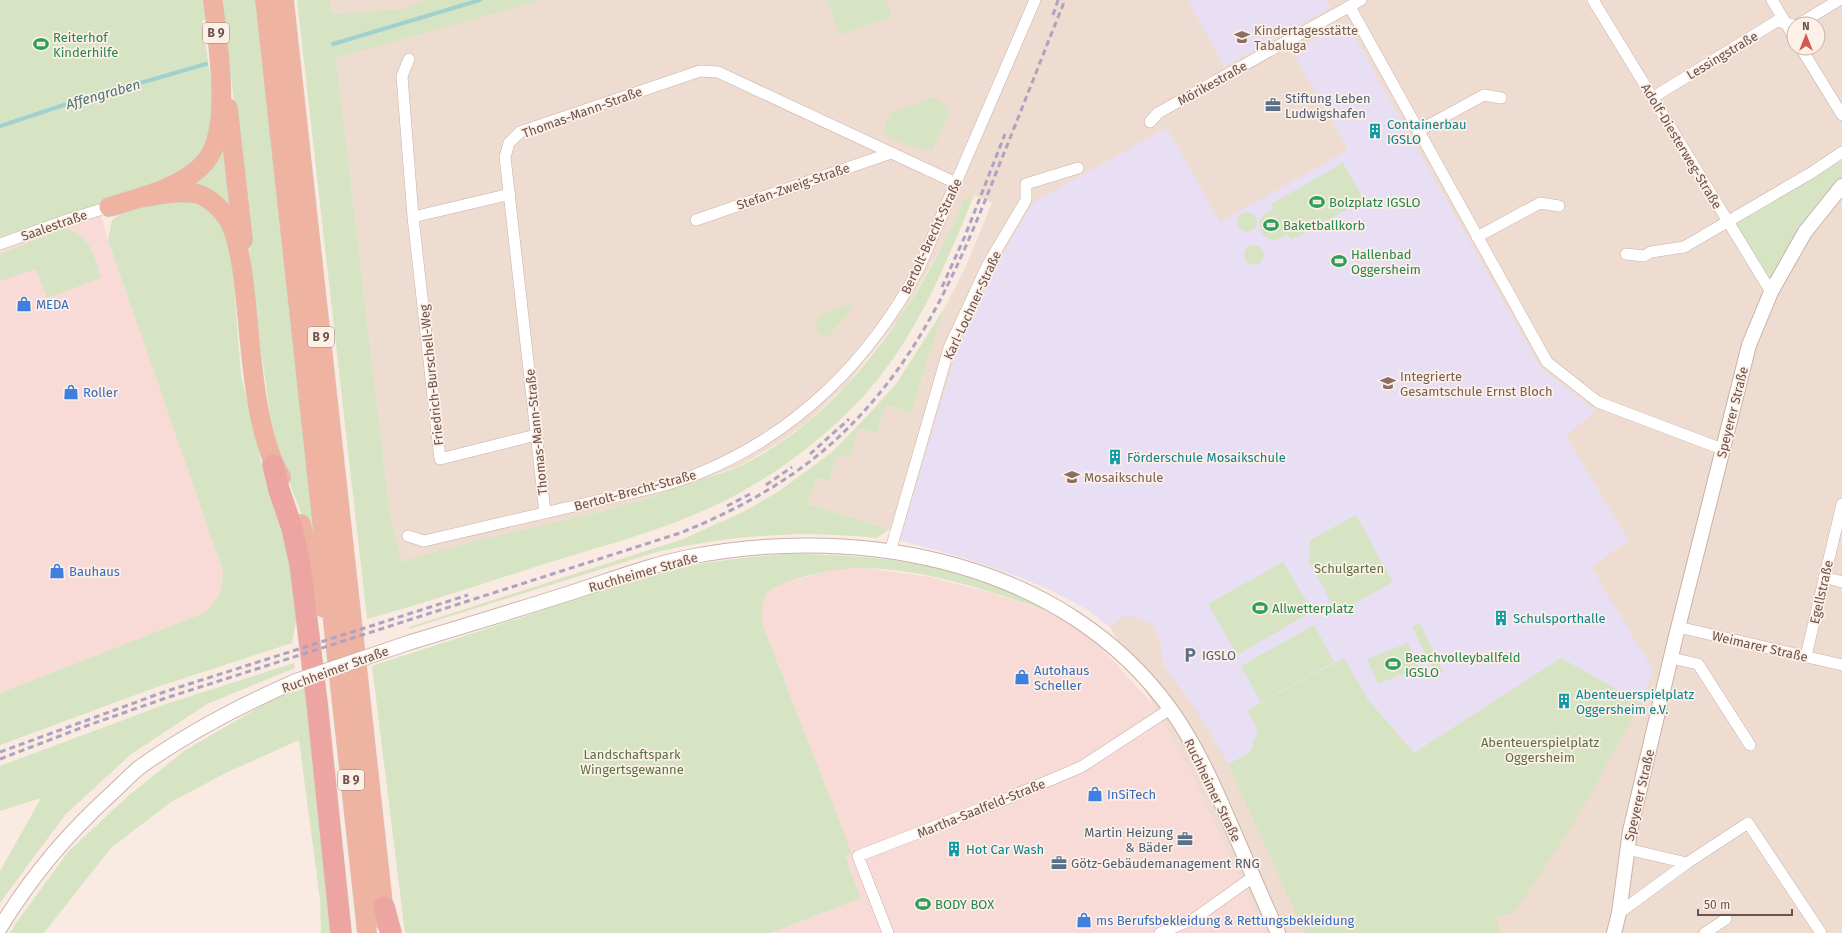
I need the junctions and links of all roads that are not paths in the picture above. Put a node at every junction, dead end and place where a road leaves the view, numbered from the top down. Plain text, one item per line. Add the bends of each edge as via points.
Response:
1 (213, 0) edge
2 (265, 0) edge
3 (284, 0) edge
4 (1035, 0) edge
5 (1361, 0) edge
6 (1593, 0) edge
7 (1772, 0) edge
8 (1839, 0) edge
9 (1350, 7) junction
10 (1812, 16) edge
11 (1786, 19) edge
12 (1786, 23) edge
13 (1806, 56) edge
14 (409, 59) dead end
15 (220, 66) junction
16 (1501, 98) dead end
17 (1652, 98) junction
18 (1842, 115) edge
19 (1150, 122) dead end
20 (1418, 131) junction
21 (1842, 152) edge
22 (891, 153) junction
23 (1078, 168) dead end
24 (956, 183) junction
25 (1842, 186) edge
26 (510, 194) junction
27 (140, 198) junction
28 (1559, 206) dead end
29 (109, 207) joint
30 (413, 217) junction
31 (696, 220) dead end
32 (1728, 222) junction
33 (1477, 237) junction
34 (0, 244) edge
35 (1626, 254) dead end
36 (243, 271) junction
37 (1771, 292) junction
38 (536, 435) junction
39 (1722, 449) junction
40 (274, 465) junction
41 (1842, 507) edge
42 (545, 513) junction
43 (408, 536) dead end
44 (890, 552) junction
45 (1824, 577) junction
46 (1842, 582) edge
47 (334, 627) junction
48 (1678, 627) junction
49 (1806, 656) junction
50 (1671, 658) junction
51 (1842, 665) edge
52 (1170, 709) junction
53 (1750, 745) dead end
54 (1627, 849) junction
55 (1687, 863) junction
56 (1253, 877) junction
57 (384, 907) junction
58 (1619, 913) junction
59 (1726, 919) dead end
60 (0, 928) edge
61 (341, 933) edge
62 (367, 933) edge
63 (386, 933) edge
64 (391, 933) edge
65 (888, 933) edge
66 (1160, 933) edge
67 (1278, 933) edge
68 (1614, 933) edge
69 (1705, 933) edge
70 (1821, 933) edge

1 - 15 highway, B 9
2 - 47 highway, B 9
3 - 57 highway, B 9
4 - 24 street, Bertolt-Brecht-Straße
5 - 9 street, Mörikestraße
6 - 17 street, Adolf-Diesterweg-Straße
7 - 11 street
8 - 10 street
9 - 19 street, Mörikestraße via 1158,113
9 - 20 street
12 - 17 street, Lessingstraße via 1777,21
13 - 18 street
14 - 30 street, Friedrich-Burschell-Weg via 402,76
15 - 27 highway via 221,114 218,134 207,160 181,181
15 - 36 highway, B 9 via 228,101 244,250
16 - 20 street via 1484,95
17 - 32 street, Adolf-Diesterweg-Straße
20 - 33 street
21 - 32 street
22 - 24 street, Thomas-Mann-Straße
22 - 26 street, Thomas-Mann-Straße via 718,72 700,71 520,132 509,143 505,157
22 - 31 street, Stefan-Zweig-Straße
23 - 44 street, Karl-Lochner-Straße via 1026,184 1026,200 987,266 949,348
24 - 42 street, Bertolt-Brecht-Straße via 919,268 883,329 826,393 794,420 751,448 701,472 661,485
25 - 37 street, Speyerer Straße via 1805,232
26 - 30 street
26 - 38 street, Thomas-Mann-Straße
27 - 29 highway
27 - 36 highway via 187,193 200,195 214,203 228,220
28 - 33 street via 1540,203
29 - 34 street, Saalestraße
30 - 38 street, Friedrich-Burschell-Weg via 440,458
32 - 35 street via 1684,247 1651,252 1644,256
32 - 37 street, Adolf-Diesterweg-Straße
33 - 39 street via 1547,362 1598,402
36 - 40 highway, B 9 via 258,402
37 - 39 street, Speyerer Straße via 1749,344
38 - 42 street, Thomas-Mann-Straße
39 - 48 street, Speyerer Straße
40 - 47 highway, B 9 via 298,515 320,601
40 - 61 highway via 300,564
41 - 45 street, Egellstraße
42 - 43 street, Bertolt-Brecht-Straße via 424,541
44 - 52 street, Ruchheimer Straße via 958,566 1016,586 1054,605 1085,624 1136,668
44 - 60 street, Ruchheimer Straße, bridge via 824,546 786,546 740,549 692,557 645,568 296,681 227,712 139,768 98,805 54,851
45 - 46 street
45 - 49 street, Egellstraße
47 - 62 highway, B 9
48 - 49 street, Weimarer Straße
48 - 50 street, Speyerer Straße
49 - 51 street, Weimarer Straße
50 - 53 street via 1698,664
50 - 54 street, Speyerer Straße
52 - 56 street, Ruchheimer Straße via 1203,764
52 - 65 street, Martha-Saalfeld-Straße via 1081,767 858,856
54 - 55 street
54 - 58 street, Speyerer Straße
55 - 58 street
55 - 70 street via 1748,823
56 - 66 street via 1194,919
56 - 67 street, Ruchheimer Straße
57 - 63 highway, B 9
57 - 64 highway
58 - 68 street, Speyerer Straße
59 - 69 street

